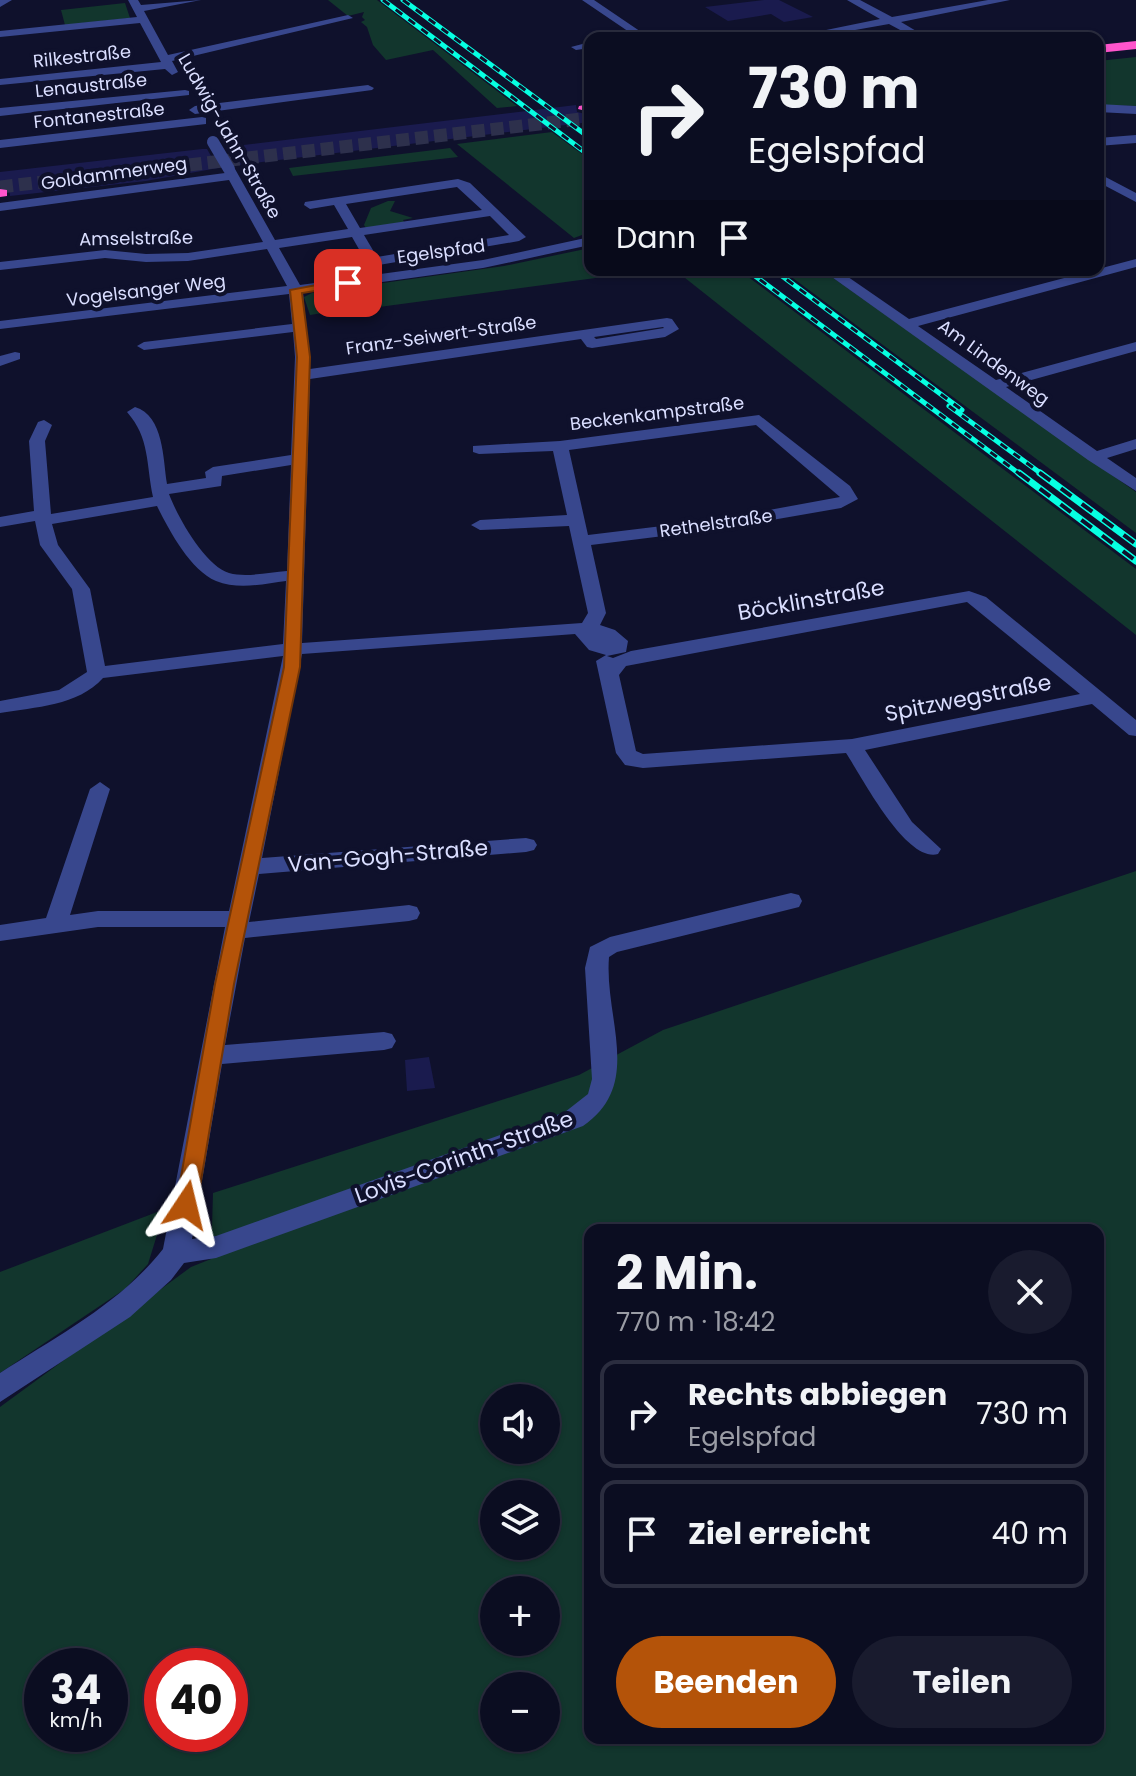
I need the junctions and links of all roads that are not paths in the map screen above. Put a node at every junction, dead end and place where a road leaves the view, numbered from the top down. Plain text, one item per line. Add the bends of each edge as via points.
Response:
1 (7, 0) edge
2 (196, 0) edge
3 (587, 0) edge
4 (852, 0) edge
5 (1005, 0) edge
6 (0, 4) edge
7 (138, 10) edge
8 (348, 18) dead end
9 (890, 20) junction
10 (632, 32) edge
11 (825, 32) edge
12 (912, 32) edge
13 (0, 34) edge
14 (1136, 45) edge
15 (584, 46) edge
16 (576, 47) dead end
17 (1104, 48) edge
18 (1136, 53) edge
19 (1104, 57) edge
20 (166, 62) junction
21 (0, 82) edge
22 (368, 88) dead end
23 (185, 93) junction
24 (1104, 108) edge
25 (1136, 110) edge
26 (0, 112) edge
27 (198, 116) junction
28 (1136, 139) edge
29 (1104, 142) edge
30 (0, 144) edge
31 (231, 172) junction
32 (1104, 180) edge
33 (1, 198) edge
34 (1136, 198) edge
35 (338, 201) junction
36 (310, 205) dead end
37 (493, 212) junction
38 (357, 232) junction
39 (584, 242) edge
40 (272, 245) junction
41 (1104, 262) edge
42 (1136, 263) edge
43 (0, 266) edge
44 (1116, 269) junction
45 (1104, 272) edge
46 (838, 276) edge
47 (1090, 276) edge
48 (296, 290) junction
49 (908, 324) junction
50 (0, 325) edge
51 (301, 327) junction
52 (585, 334) dead end
53 (144, 346) dead end
54 (1136, 346) edge
55 (303, 375) junction
56 (993, 386) junction
57 (135, 412) dead end
58 (44, 425) dead end
59 (1136, 444) edge
60 (560, 446) junction
61 (479, 449) dead end
62 (1094, 457) junction
63 (299, 459) junction
64 (1136, 486) edge
65 (162, 495) junction
66 (850, 499) joint
67 (43, 518) junction
68 (576, 520) junction
69 (0, 522) edge
70 (480, 525) dead end
71 (580, 541) junction
72 (297, 575) junction
73 (601, 636) junction
74 (293, 649) junction
75 (662, 652) junction
76 (637, 656) junction
77 (97, 673) junction
78 (609, 675) junction
79 (1094, 697) junction
80 (0, 707) edge
81 (1136, 730) edge
82 (852, 746) junction
83 (100, 789) dead end
84 (526, 845) dead end
85 (930, 849) dead end
86 (249, 867) junction
87 (791, 901) dead end
88 (409, 913) dead end
89 (56, 923) junction
90 (237, 925) junction
91 (0, 933) edge
92 (384, 1041) dead end
93 (211, 1056) junction
94 (176, 1253) junction
95 (0, 1389) edge

1 - 6 street
2 - 7 street
3 - 10 street
4 - 9 street
5 - 9 street
7 - 13 street
7 - 20 street, Ludwig-Jahn-Straße
8 - 20 street, Rilkestraße
9 - 11 street
9 - 12 street
14 - 17 highway
15 - 16 street
18 - 19 highway
20 - 21 street, Rilkestraße
20 - 23 street, Ludwig-Jahn-Straße
22 - 27 street, Fontanestraße
23 - 26 street, Lenaustraße
23 - 27 street, Ludwig-Jahn-Straße
24 - 25 street
27 - 30 street, Fontanestraße
27 - 31 street, Ludwig-Jahn-Straße, bridge
28 - 29 street
31 - 33 street, Goldammerweg
31 - 40 street, Ludwig-Jahn-Straße
32 - 34 street
35 - 36 street
35 - 37 street via 458,183
35 - 38 street
37 - 38 street, Amselstraße
37 - 38 street via 519,237 373,262
38 - 40 street, Amselstraße
39 - 48 street, Egelspfad via 520,258
40 - 43 street, Amselstraße via 188,257 105,254
40 - 48 street, Ludwig-Jahn-Straße
41 - 44 street
42 - 44 street
44 - 45 street
46 - 49 street, Am Lindenweg
47 - 49 street
48 - 50 street, Vogelsanger Weg
48 - 51 street
49 - 56 street, Am Lindenweg
51 - 53 street
51 - 55 street
52 - 55 street, Franz-Seiwert-Straße
54 - 56 street
55 - 63 street
56 - 62 street, Am Lindenweg
57 - 65 street via 148,424
58 - 67 street via 37,441
59 - 62 street
60 - 61 street, Beckenkampstraße
60 - 66 street, Beckenkampstraße via 759,420
60 - 68 street
62 - 64 street, Am Lindenweg
63 - 65 street via 213,472 215,482
63 - 72 street
65 - 67 street
65 - 72 street via 210,570 222,577
66 - 71 street, Rethelstraße via 720,524
67 - 69 street
67 - 77 street via 49,545 81,589
68 - 70 street
68 - 71 street
71 - 73 street
72 - 74 street
73 - 74 street, Böcklinstraße via 552,630
73 - 75 street, Böcklinstraße
73 - 76 street, Böcklinstraße
73 - 78 street
74 - 77 street, Böcklinstraße
74 - 86 street
75 - 76 street, Böcklinstraße
75 - 79 street, Böcklinstraße via 969,596
76 - 78 street, Böcklinstraße via 619,662
77 - 80 street via 78,691
78 - 82 street, Spitzwegstraße via 632,760
79 - 81 street
79 - 82 street, Spitzwegstraße
82 - 85 street via 905,827
83 - 89 street
84 - 86 street, Van-Gogh-Straße
86 - 90 street
87 - 94 street, Lovis-Corinth-Straße via 610,945 598,953 601,1093 574,1119 216,1247
88 - 90 street
89 - 90 street via 145,918
89 - 91 street
90 - 93 street
92 - 93 street
93 - 94 street
94 - 95 street via 161,1275 132,1299

